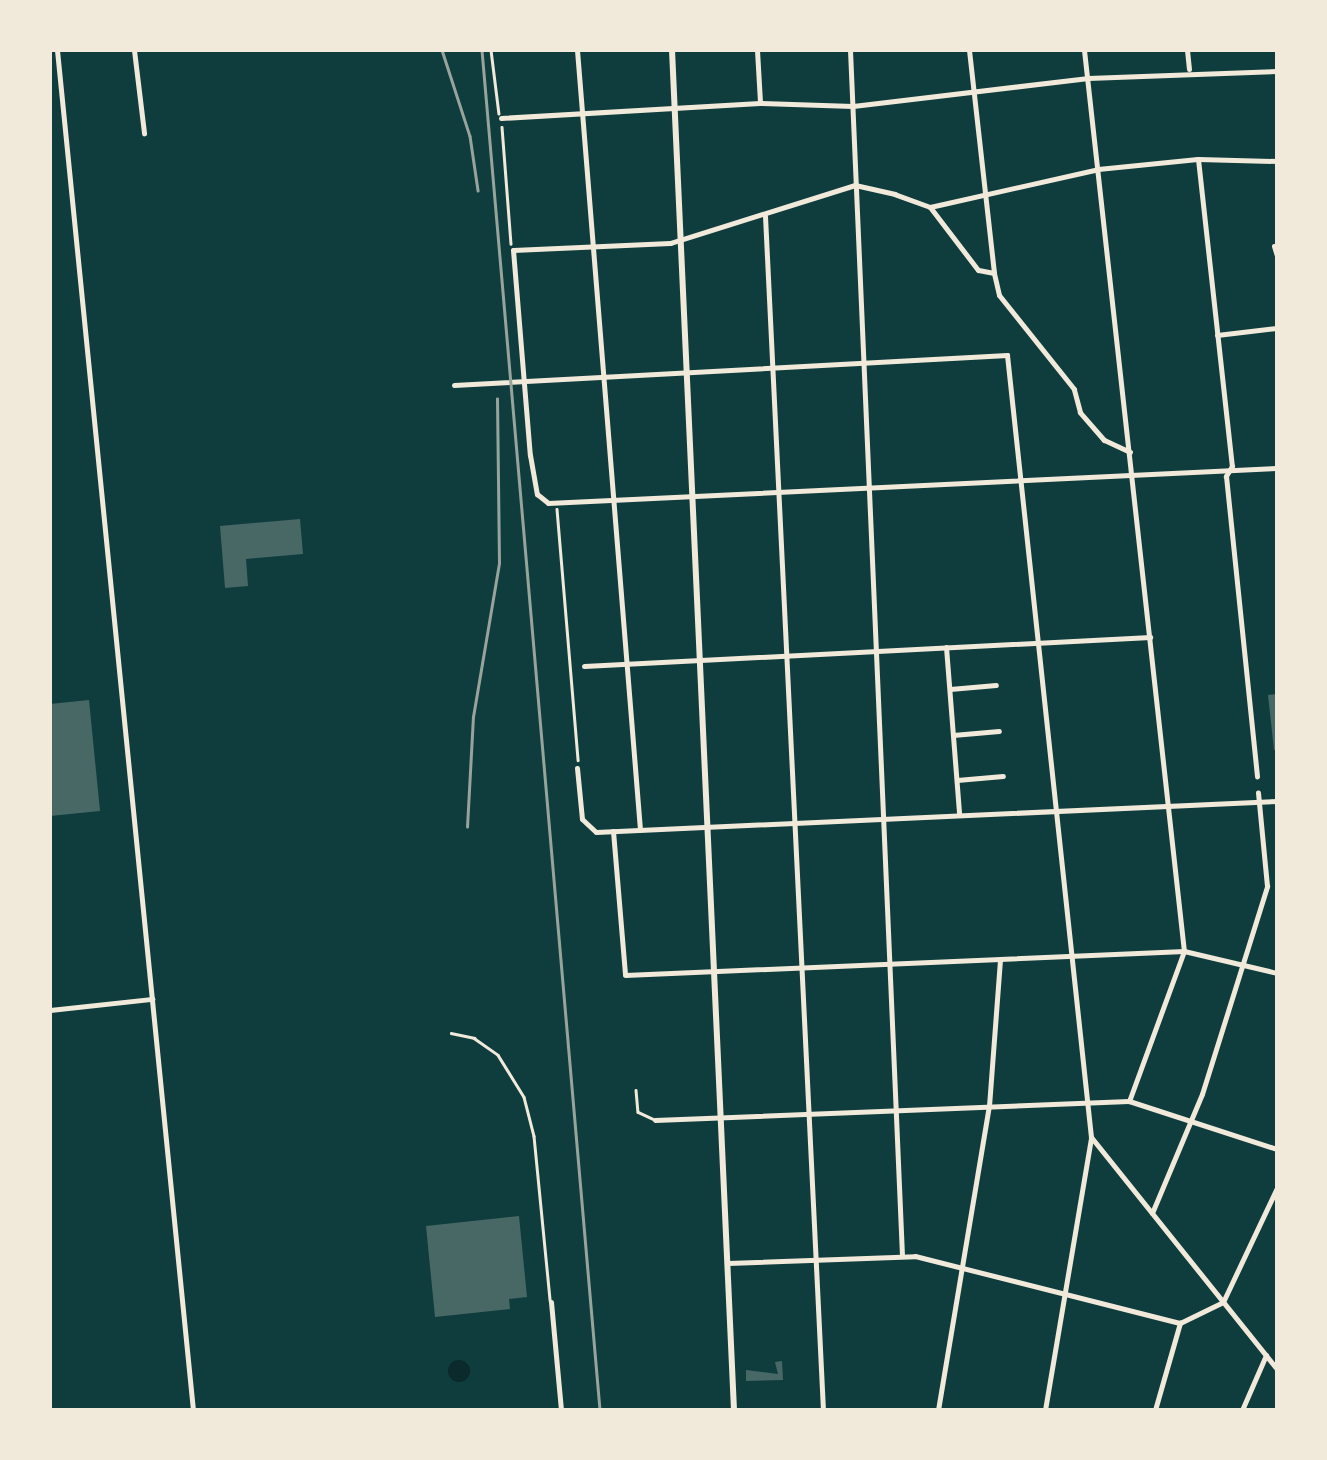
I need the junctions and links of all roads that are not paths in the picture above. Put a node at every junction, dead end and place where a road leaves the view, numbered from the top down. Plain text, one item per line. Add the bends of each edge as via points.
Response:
1 (57, 50) edge
2 (134, 50) edge
3 (578, 50) edge
4 (672, 50) edge
5 (757, 50) edge
6 (850, 50) edge
7 (969, 50) edge
8 (1084, 50) edge
9 (1187, 50) edge
10 (1189, 69) junction
11 (1277, 70) edge
12 (1088, 78) junction
13 (974, 91) junction
14 (760, 103) junction
15 (853, 106) junction
16 (675, 110) junction
17 (582, 114) junction
18 (501, 118) road end
19 (144, 133) dead end
20 (1198, 159) junction
21 (1277, 160) edge
22 (1098, 169) junction
23 (855, 185) junction
24 (985, 196) junction
25 (930, 207) junction
26 (764, 216) junction
27 (681, 241) junction
28 (1274, 246) dead end
29 (594, 247) junction
30 (1277, 256) edge
31 (994, 273) junction
32 (1277, 328) edge
33 (1217, 334) junction
34 (864, 362) junction
35 (776, 366) junction
36 (687, 370) junction
37 (604, 373) junction
38 (521, 380) junction
39 (454, 385) dead end
40 (1130, 452) junction
41 (1277, 468) edge
42 (1230, 470) junction
43 (1133, 475) junction
44 (1020, 480) junction
45 (869, 488) junction
46 (782, 492) junction
47 (693, 496) junction
48 (614, 499) junction
49 (1150, 637) junction
50 (1037, 642) junction
51 (946, 647) junction
52 (876, 651) junction
53 (790, 655) junction
54 (700, 660) junction
55 (627, 664) junction
56 (584, 666) dead end
57 (996, 685) dead end
58 (950, 689) junction
59 (999, 730) dead end
60 (953, 735) junction
61 (578, 768) road end
62 (1003, 776) dead end
63 (1256, 776) dead end
64 (957, 780) junction
65 (1258, 792) dead end
66 (1277, 801) edge
67 (1259, 802) junction
68 (1168, 806) junction
69 (1054, 810) junction
70 (960, 814) junction
71 (884, 817) junction
72 (795, 820) junction
73 (708, 824) junction
74 (640, 829) junction
75 (612, 831) junction
76 (1184, 951) junction
77 (1068, 956) junction
78 (1000, 959) junction
79 (892, 964) junction
80 (1246, 965) junction
81 (803, 968) junction
82 (714, 971) junction
83 (1277, 973) edge
84 (152, 999) junction
85 (50, 1010) edge
86 (451, 1033) dead end
87 (636, 1090) dead end
88 (1129, 1101) junction
89 (1084, 1103) junction
90 (989, 1106) junction
91 (897, 1110) junction
92 (810, 1114) junction
93 (721, 1117) junction
94 (655, 1120) joint
95 (1192, 1120) junction
96 (1090, 1138) junction
97 (1277, 1150) edge
98 (1277, 1188) edge
99 (1152, 1213) junction
100 (902, 1255) junction
101 (817, 1259) junction
102 (728, 1263) junction
103 (963, 1268) junction
104 (1065, 1293) junction
105 (550, 1302) joint
106 (1224, 1302) junction
107 (1180, 1323) junction
108 (1266, 1355) junction
109 (1277, 1368) edge
110 (193, 1410) edge
111 (561, 1410) edge
112 (734, 1410) edge
113 (822, 1410) edge
114 (890, 1410) edge
115 (938, 1410) edge
116 (1045, 1410) edge
117 (1155, 1410) edge
118 (1242, 1410) edge

1 - 84 street
2 - 19 street
3 - 17 street
4 - 16 main road
5 - 14 street
6 - 15 street
7 - 13 street
8 - 12 street
9 - 10 street
10 - 11 street
10 - 12 street
12 - 13 street
12 - 22 street
13 - 15 street
13 - 24 street
14 - 15 street
14 - 16 street
15 - 23 street
16 - 17 street
16 - 27 main road
17 - 18 street
17 - 29 street
20 - 21 street
20 - 22 street
20 - 33 street
22 - 24 street
22 - 40 street
23 - 25 street
23 - 26 street
23 - 34 street
24 - 25 street
24 - 31 street
25 - 31 street via 978,270
26 - 27 street
26 - 35 street
27 - 29 street
27 - 36 main road
28 - 30 street
29 - 37 street
29 - 38 street via 513,250
31 - 40 street via 1000,295 1074,389 1080,412 1104,440
32 - 33 street
33 - 42 street
34 - 35 street
34 - 44 street via 1007,354
34 - 45 street
35 - 36 street
35 - 46 street
36 - 37 street
36 - 47 main road
37 - 38 street
37 - 48 street
38 - 39 street
38 - 48 street via 537,494 556,502
40 - 43 street
41 - 42 street
42 - 43 street
42 - 63 street
43 - 44 street
43 - 49 street
44 - 45 street
44 - 50 street
45 - 46 street
45 - 52 street
46 - 47 street
46 - 53 street
47 - 48 street
47 - 54 main road
48 - 55 street
49 - 50 street
49 - 68 street
50 - 51 street
50 - 69 street
51 - 52 street
51 - 58 street
52 - 53 street
52 - 71 street
53 - 54 street
53 - 72 street
54 - 55 street
54 - 73 main road
55 - 56 street
55 - 74 street
57 - 58 street
58 - 60 street
59 - 60 street
60 - 64 street
61 - 75 street via 582,819 596,832
62 - 64 street
64 - 70 street
65 - 67 street
66 - 67 street
67 - 68 street
67 - 80 street via 1268,886
68 - 69 street
68 - 76 street
69 - 70 street
69 - 77 street
70 - 71 street
71 - 72 street
71 - 79 street
72 - 73 street
72 - 81 street
73 - 74 street
73 - 82 main road
74 - 75 street
75 - 82 street via 625,975
76 - 77 street
76 - 80 street
76 - 88 street
77 - 78 street
77 - 89 street
78 - 79 street
78 - 90 street
79 - 81 street
79 - 91 street
80 - 83 street
80 - 95 street
81 - 82 street
81 - 92 street
82 - 93 main road
84 - 85 street
84 - 110 street
86 - 105 lane via 474,1038 498,1055 524,1097 534,1136
87 - 94 lane via 638,1112
88 - 89 street
88 - 95 street
89 - 90 street
89 - 96 street
90 - 91 street
90 - 103 street
91 - 92 street
91 - 100 street
92 - 93 street
92 - 101 street
93 - 94 street
93 - 102 main road
95 - 97 street
95 - 99 street
96 - 99 street
96 - 104 street
98 - 106 street
99 - 106 street
100 - 101 street
100 - 103 street
101 - 102 street
101 - 113 street
102 - 112 main road
103 - 104 street
103 - 115 street
104 - 107 street
104 - 116 street
105 - 111 street
106 - 107 street
106 - 108 street
107 - 117 street
108 - 109 street
108 - 118 street
113 - 114 street

